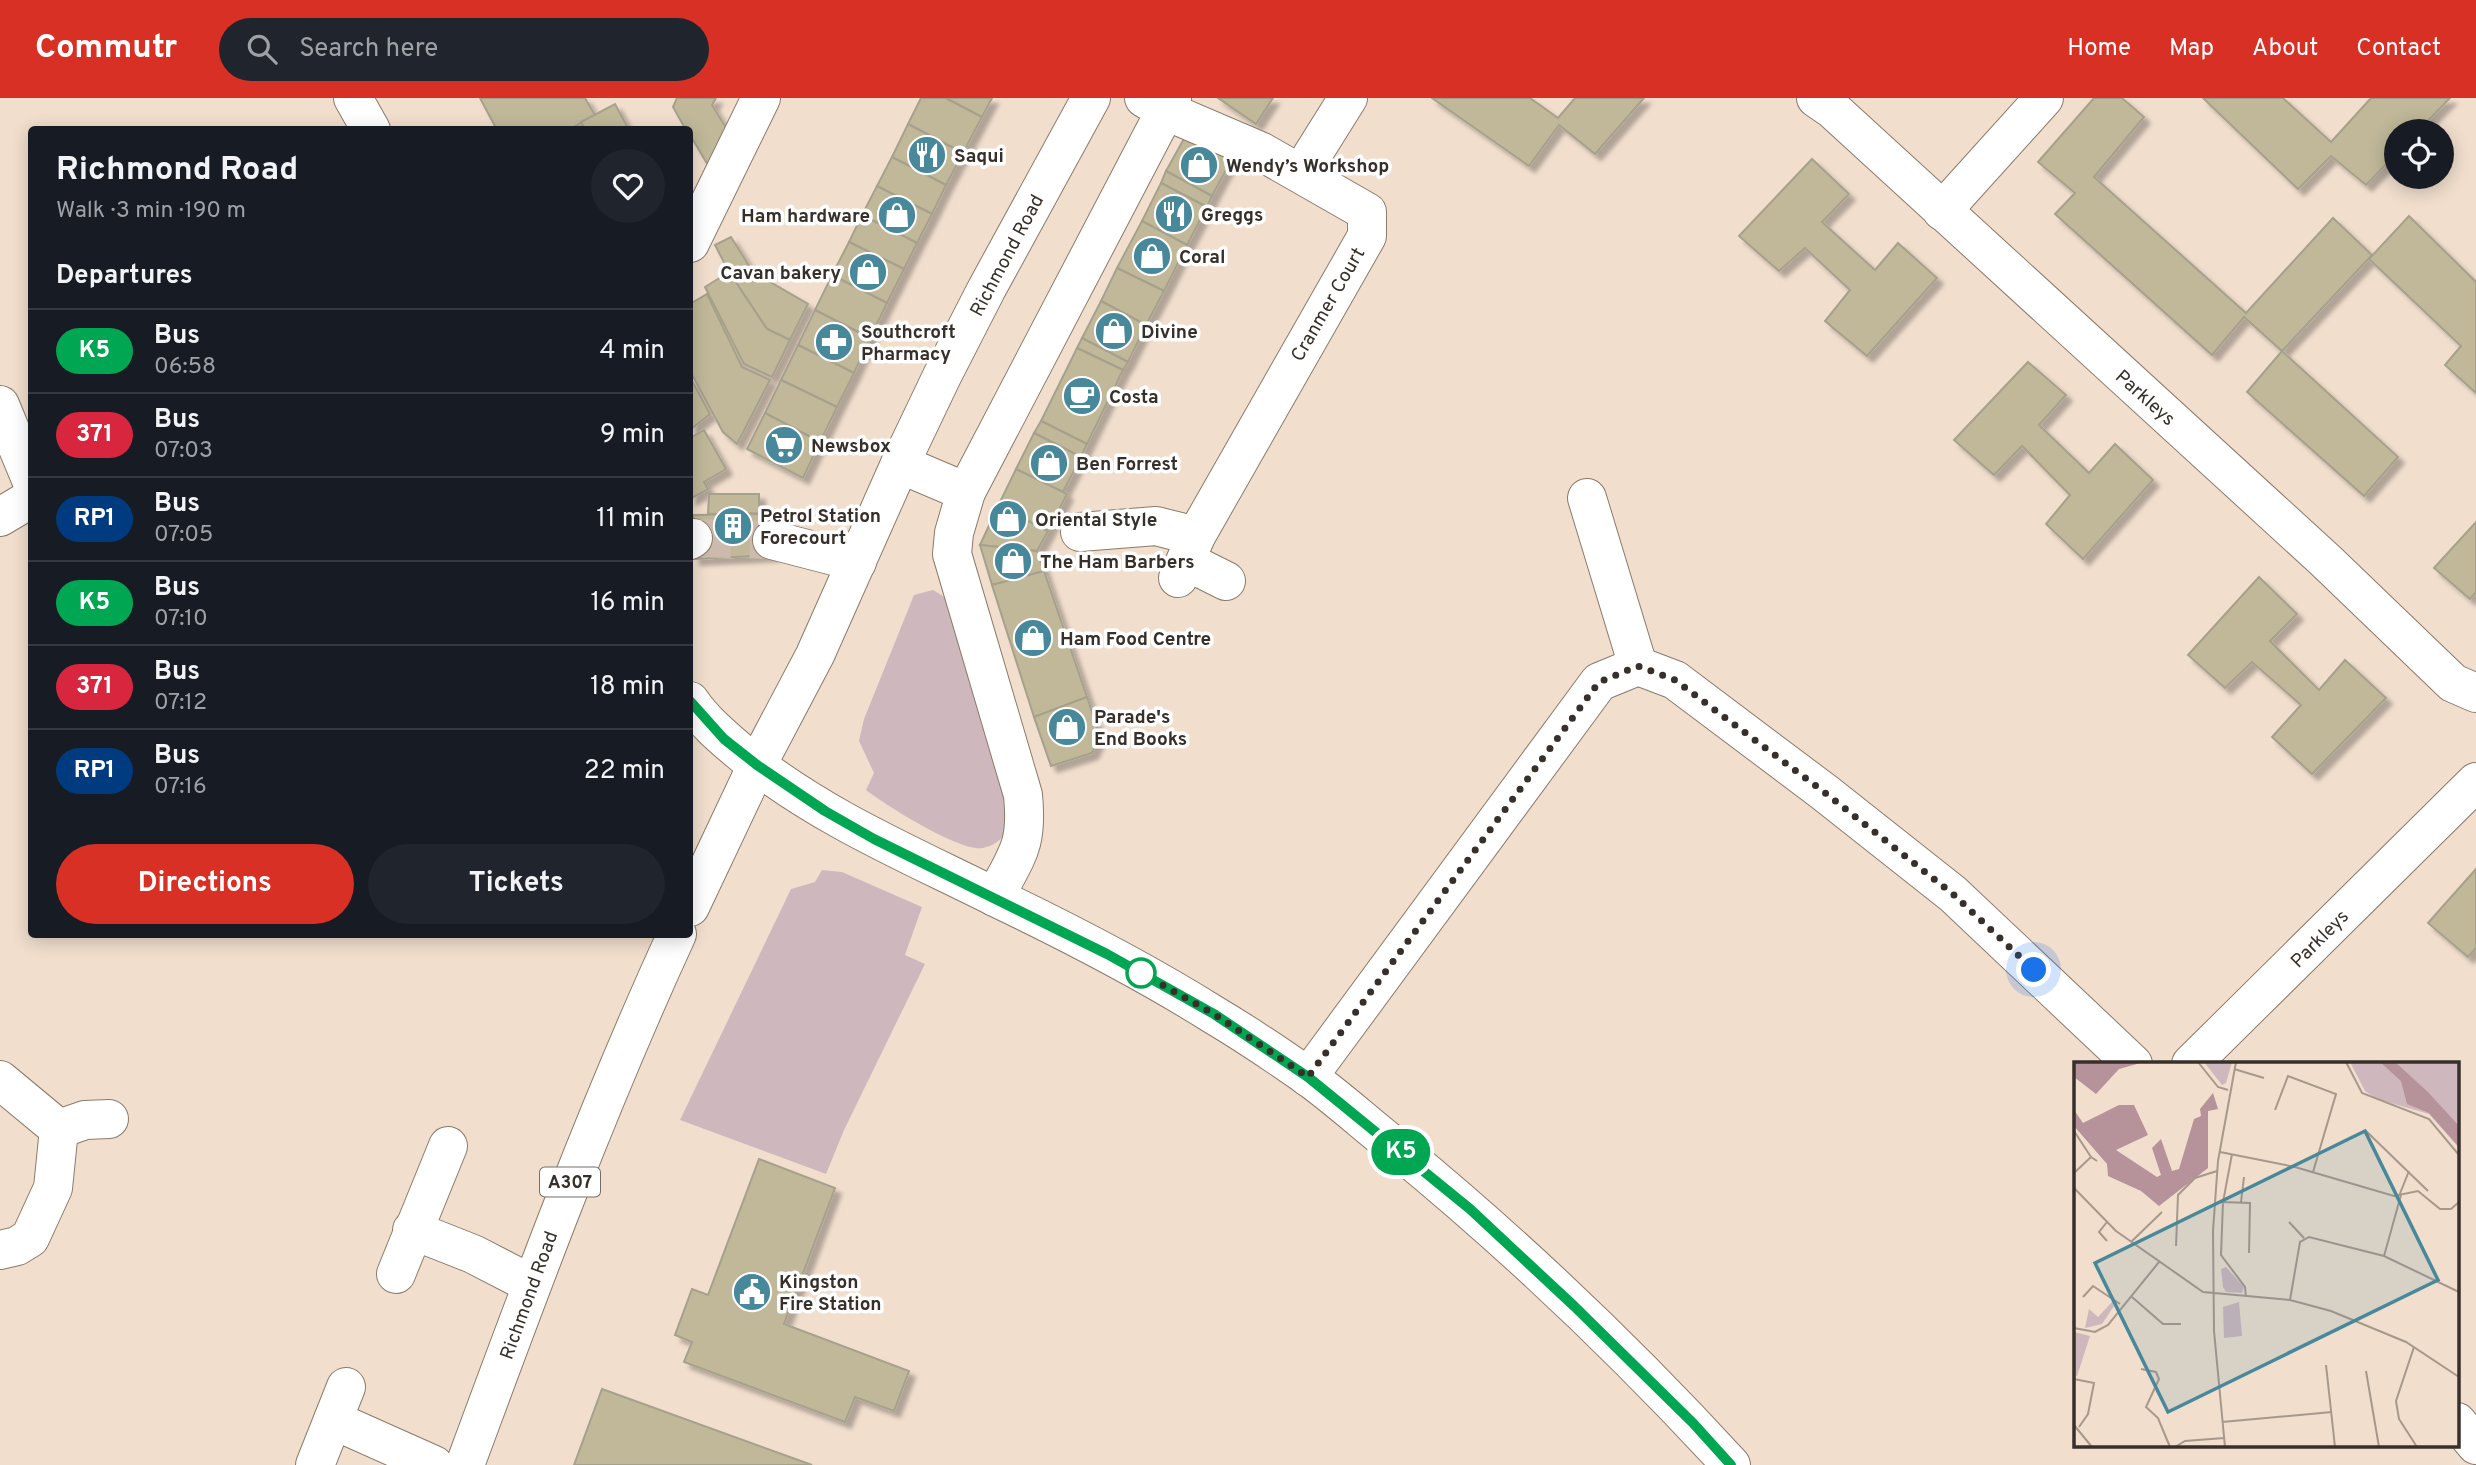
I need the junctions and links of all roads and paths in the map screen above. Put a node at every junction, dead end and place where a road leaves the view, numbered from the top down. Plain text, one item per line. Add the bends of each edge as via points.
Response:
1 (354, 98) edge
2 (761, 98) edge
3 (1091, 98) edge
4 (1348, 98) edge
5 (1816, 98) edge
6 (2044, 98) edge
7 (1160, 102) edge
8 (369, 126) edge
9 (1301, 173) junction
10 (1942, 211) junction
11 (693, 237) edge
12 (0, 405) edge
13 (900, 464) junction
14 (28, 472) edge
15 (966, 492) junction
16 (1587, 498) dead end
17 (28, 500) edge
18 (0, 517) edge
19 (1080, 532) dead end
20 (772, 540) tunnel mouth
21 (1186, 558) junction
22 (857, 562) junction
23 (1226, 581) dead end
24 (1638, 666) junction
25 (2476, 693) edge
26 (693, 704) edge
27 (757, 765) junction
28 (2476, 782) edge
29 (995, 897) junction
30 (693, 901) edge
31 (675, 938) edge
32 (2131, 1062) edge
33 (2193, 1062) edge
34 (1308, 1077) junction
35 (0, 1080) edge
36 (110, 1119) dead end
37 (59, 1129) junction
38 (448, 1146) dead end
39 (412, 1230) junction
40 (0, 1250) edge
41 (396, 1274) dead end
42 (531, 1284) junction
43 (2458, 1423) edge
44 (2476, 1445) edge
45 (315, 1465) edge
46 (434, 1465) edge
47 (465, 1465) edge
48 (1731, 1465) edge

1 - 8 street
2 - 11 street
3 - 13 street, Richmond Road via 986,290
4 - 9 street
5 - 10 street, Parkleys
6 - 10 street
7 - 9 street, Cranmer Court
7 - 15 street
9 - 21 street, Cranmer Court via 1367,212 1367,236
10 - 25 street, Parkleys via 2325,560 2453,683
12 - 14 street
13 - 15 street
13 - 22 street, Richmond Road
15 - 29 street via 953,554 1016,768 1026,822 1021,849
16 - 24 street
17 - 18 street
19 - 21 street via 1156,526
20 - 22 street
21 - 23 street
22 - 27 street, Richmond Road via 815,656
24 - 32 street via 1675,680 1943,886
24 - 34 street via 1599,682
26 - 27 street via 724,739
27 - 29 street via 857,830
27 - 30 street, Richmond Road
28 - 33 street, Parkleys
29 - 34 street via 1214,1014
31 - 42 street, Richmond Road / A307 via 631,1034
34 - 48 street via 1470,1209 1574,1306
35 - 37 street
36 - 37 street via 85,1119
37 - 40 street via 53,1188 30,1238
38 - 39 street
39 - 41 street
39 - 42 street
42 - 47 street, Richmond Road / A307
43 - 44 street
45 - 46 street via 340,1404

